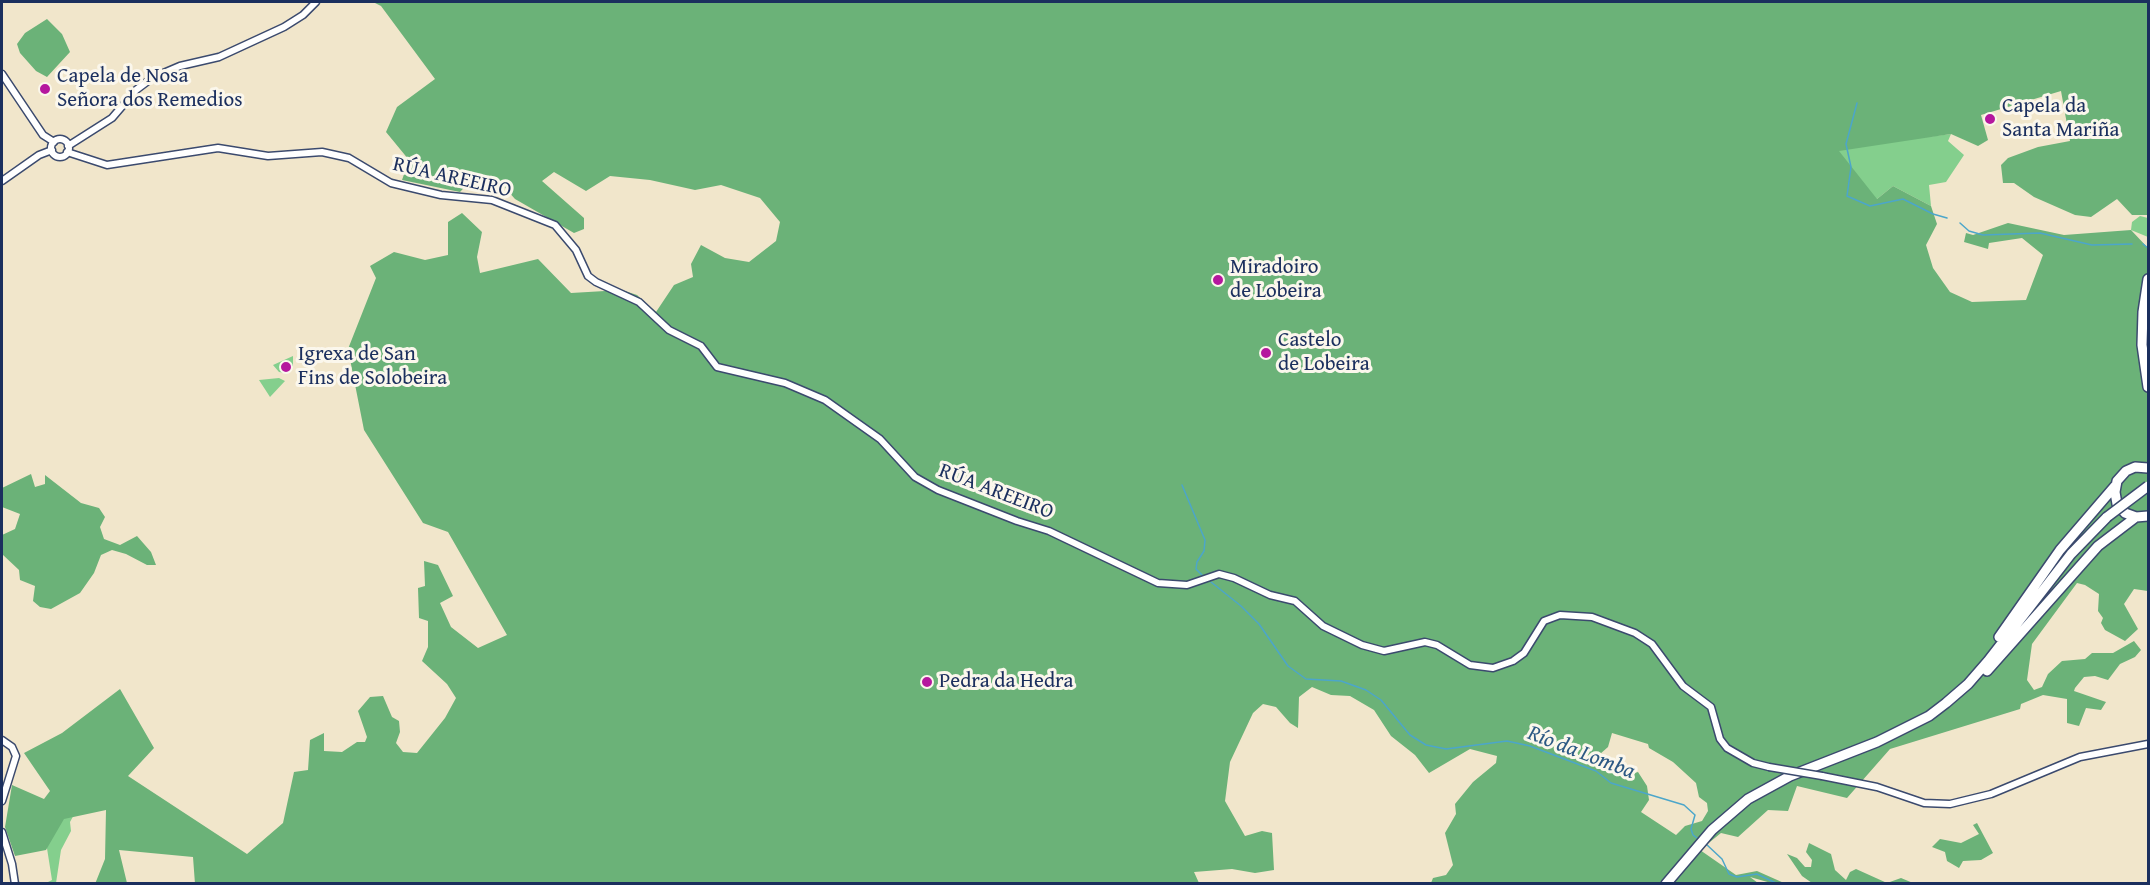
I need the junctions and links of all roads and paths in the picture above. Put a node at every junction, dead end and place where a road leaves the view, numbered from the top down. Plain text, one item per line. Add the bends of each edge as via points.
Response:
1 (316, 2) edge
2 (2, 74) edge
3 (54, 142) junction
4 (76, 142) junction
5 (68, 149) junction
6 (52, 150) junction
7 (79, 156) junction
8 (2, 181) edge
9 (2148, 280) edge
10 (2148, 387) edge
11 (2148, 467) edge
12 (2115, 486) junction
13 (2148, 486) edge
14 (2144, 518) edge
15 (1919, 722) junction
16 (2, 740) edge
17 (2148, 744) edge
18 (2, 801) edge
19 (2, 832) edge
20 (1667, 882) edge
21 (15, 884) edge

1 - 4 street via 284,27 228,53 152,78 112,118
2 - 3 street via 43,135
3 - 5 street via 63,140
3 - 6 street
4 - 5 street
4 - 7 street
5 - 6 street via 60,156
5 - 7 street, RÚA AREEIRO
6 - 8 street
7 - 17 street, RÚA AREEIRO, bridge via 107,165 218,148 268,156 322,152 349,158 390,183 449,196 492,200 555,225 570,242 588,276 639,302 669,330 701,346 717,366 785,383 825,400 880,439 915,477 938,490 1049,531 1158,583 1187,585 1219,574 1234,578 1269,595 1295,601 1323,626 1384,651 1425,642 1470,665 1493,668 1513,662 1524,653 1544,621 1560,615 1592,617 1635,633 1652,644 1683,686 1711,707 1720,739 1727,748 1753,763 1877,787 1924,803 1950,804 1991,794 2080,757
9 - 10 highway via 2142,345
11 - 12 highway via 2126,471
12 - 14 highway via 2115,498 2121,509
12 - 15 highway via 2060,550 1986,654
13 - 15 highway, bridge via 2107,517 2071,554 1968,684
14 - 15 highway via 2098,546 1984,674 1946,708
15 - 20 highway via 1790,776 1736,808
16 - 18 street via 16,756
19 - 21 street

